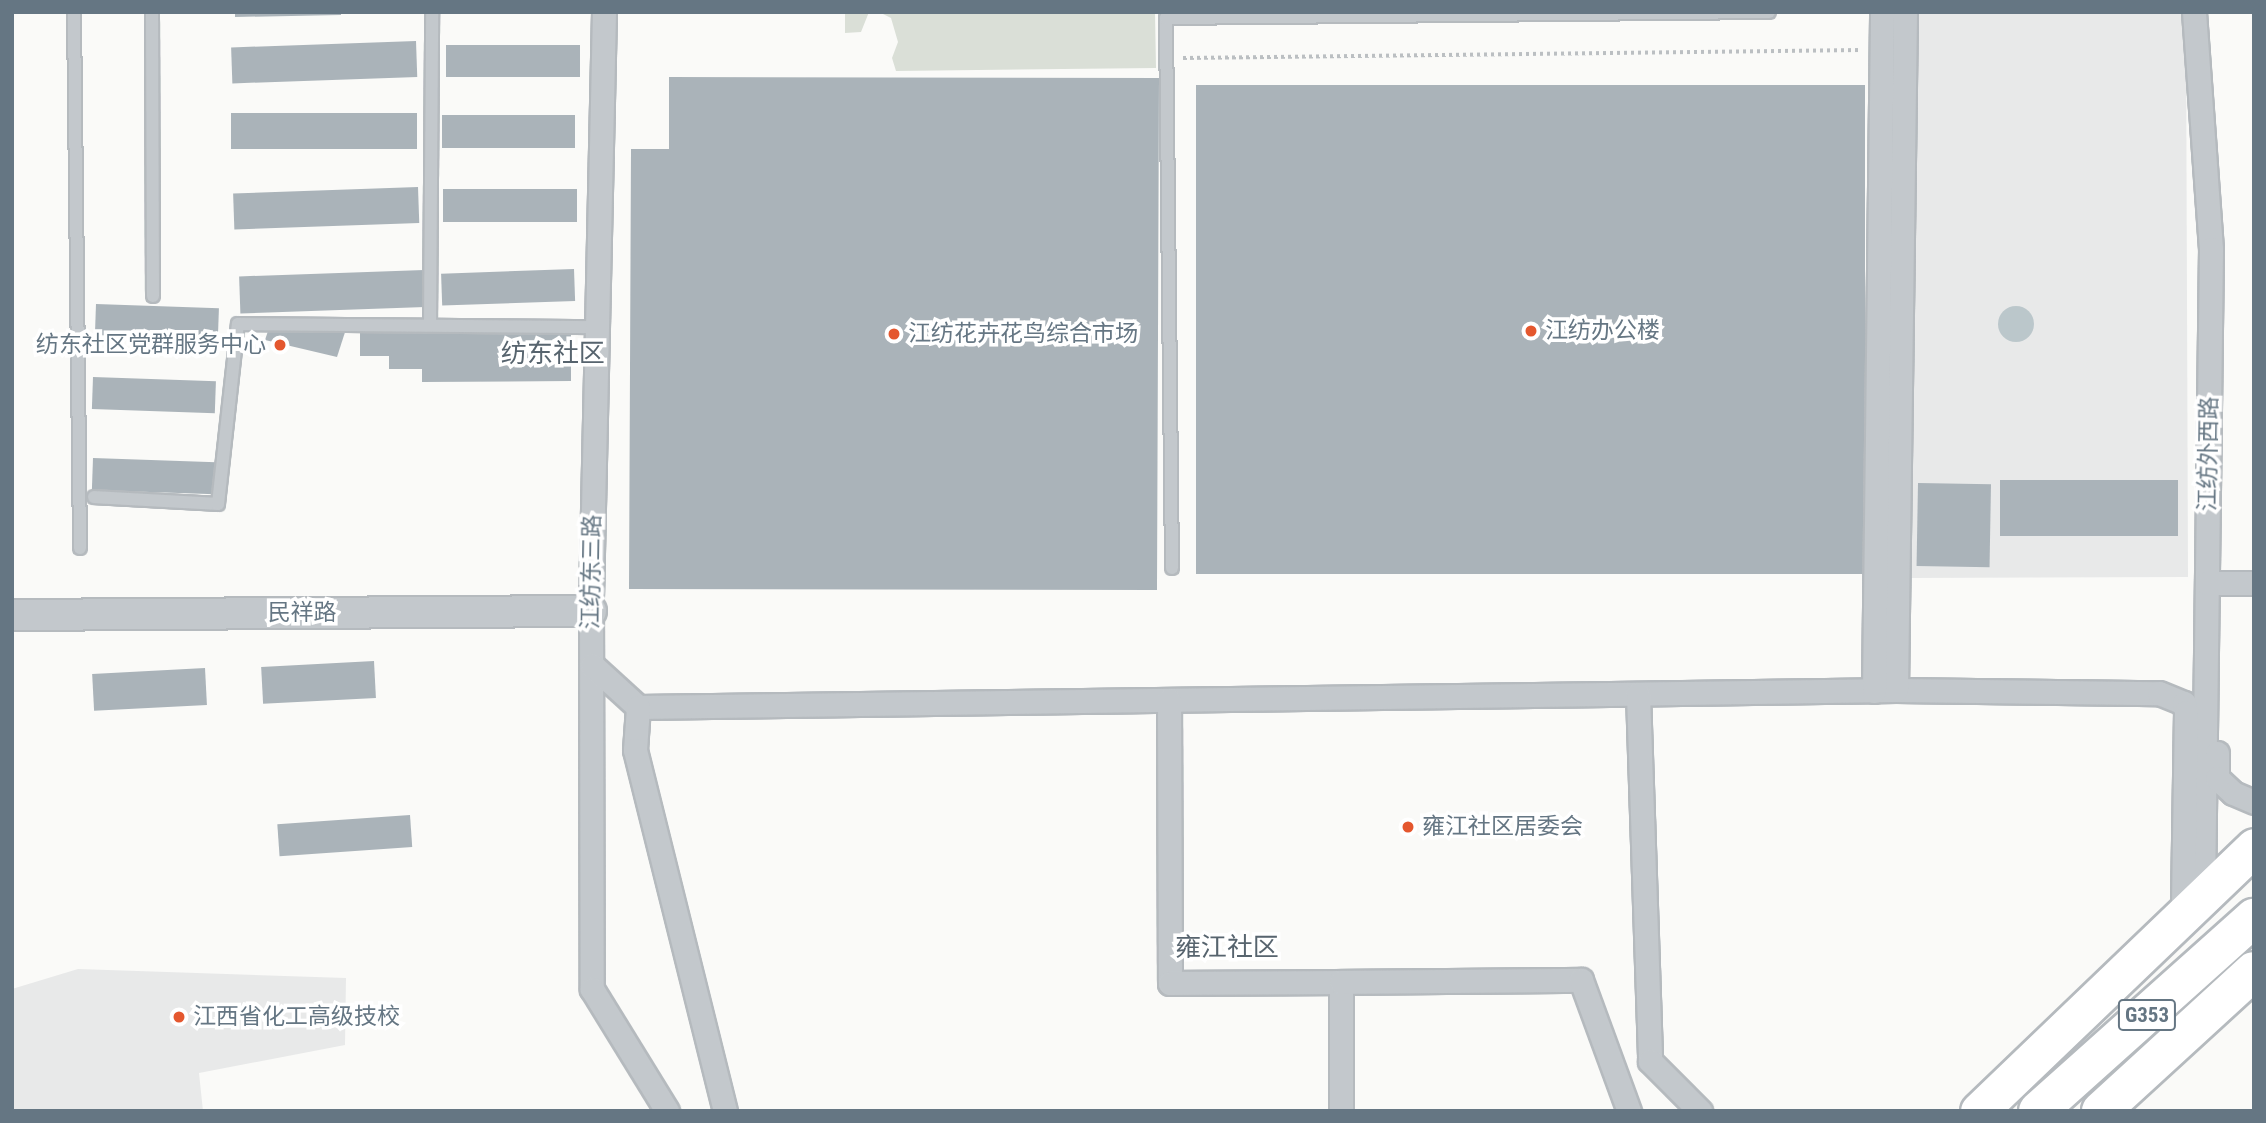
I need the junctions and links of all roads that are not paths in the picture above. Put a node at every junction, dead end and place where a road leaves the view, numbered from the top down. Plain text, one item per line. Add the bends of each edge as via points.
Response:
1 (74, 12) edge
2 (152, 12) edge
3 (432, 12) edge
4 (604, 12) edge
5 (1769, 12) edge
6 (1882, 12) edge
7 (1905, 12) edge
8 (2194, 12) edge
9 (2204, 12) edge
10 (1515, 14) edge
11 (153, 296) dead end
12 (430, 325) junction
13 (597, 327) junction
14 (94, 497) dead end
15 (80, 548) dead end
16 (1172, 568) dead end
17 (2214, 583) junction
18 (2254, 583) edge
19 (12, 603) edge
20 (591, 604) junction
21 (12, 615) edge
22 (592, 666) junction
23 (1885, 690) junction
24 (1638, 694) junction
25 (1169, 700) junction
26 (638, 707) junction
27 (2254, 802) edge
28 (2254, 847) edge
29 (2193, 898) junction
30 (2254, 918) edge
31 (2254, 971) edge
32 (1341, 982) junction
33 (667, 1111) edge
34 (726, 1111) edge
35 (1341, 1111) edge
36 (1629, 1111) edge
37 (1700, 1111) edge
38 (1979, 1111) edge
39 (2038, 1111) edge
40 (2101, 1111) edge

1 - 15 lane
2 - 11 lane
3 - 12 lane
4 - 13 street, 江纺东三路
5 - 10 lane
6 - 23 street
7 - 23 street
8 - 17 street, 江纺外西路 via 2211,249
9 - 17 street, 江纺外西路 via 2223,247
10 - 16 lane via 1166,18
12 - 13 lane
12 - 14 lane via 238,324 218,504
13 - 20 street, 江纺东三路
17 - 18 street
17 - 27 street, 江纺外西路 via 2217,778 2233,793
17 - 29 street, 江纺外西路
19 - 20 street, 民祥路
20 - 21 street, 民祥路
20 - 22 street, 江纺东三路
22 - 26 street
22 - 33 street, 江纺东三路 via 592,989
23 - 24 street
23 - 29 street via 2159,693 2183,703
24 - 25 street
24 - 37 street via 1650,1061
25 - 26 street
25 - 32 street via 1170,983
26 - 34 street via 635,750
28 - 29 main road
29 - 38 main road
30 - 39 highway, G353
31 - 40 highway, G353
32 - 35 street
32 - 36 street via 1581,980

